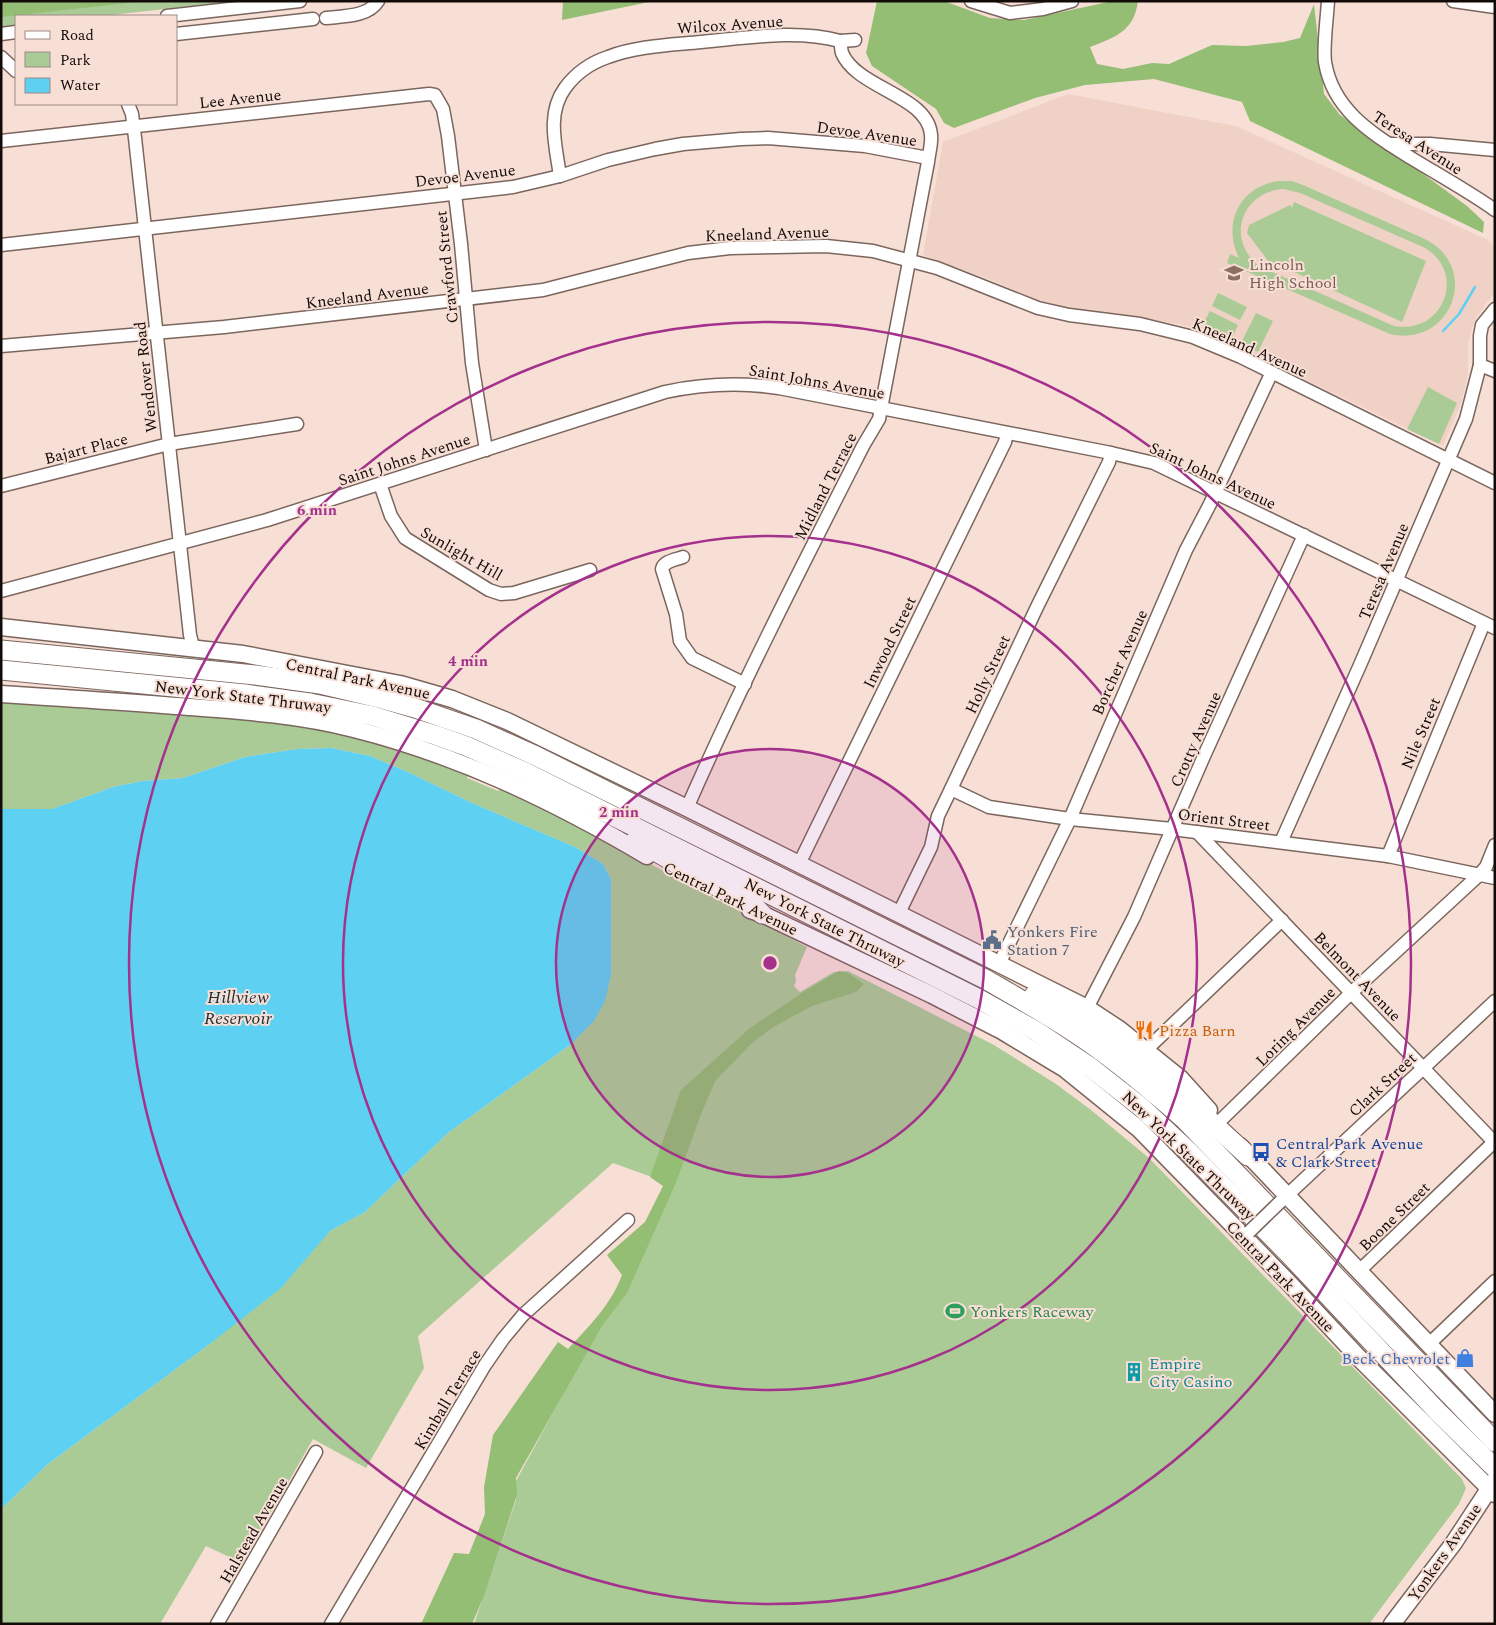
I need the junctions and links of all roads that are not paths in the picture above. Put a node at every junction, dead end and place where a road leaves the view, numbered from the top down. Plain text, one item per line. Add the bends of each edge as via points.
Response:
1 (300, 1) edge
2 (378, 1) edge
3 (971, 1) edge
4 (1072, 1) edge
5 (1328, 1) edge
6 (1454, 1) edge
7 (1495, 6) edge
8 (176, 15) edge
9 (326, 18) dead end
10 (313, 19) dead end
11 (15, 32) edge
12 (1, 34) edge
13 (178, 34) edge
14 (855, 40) dead end
15 (840, 41) junction
16 (1, 57) edge
17 (15, 71) edge
18 (423, 95) joint
19 (128, 105) edge
20 (134, 126) junction
21 (1, 141) edge
22 (1389, 144) junction
23 (1495, 150) edge
24 (928, 158) junction
25 (560, 176) junction
26 (454, 194) junction
27 (1495, 210) edge
28 (145, 228) junction
29 (1, 245) edge
30 (908, 259) junction
31 (466, 300) junction
32 (1495, 309) edge
33 (157, 333) junction
34 (1, 346) edge
35 (1480, 365) junction
36 (1495, 371) edge
37 (1271, 374) junction
38 (880, 408) junction
39 (297, 424) dead end
40 (1007, 433) junction
41 (169, 444) junction
42 (486, 450) junction
43 (1111, 453) junction
44 (1449, 460) junction
45 (1495, 483) edge
46 (380, 484) junction
47 (1, 486) edge
48 (1216, 492) junction
49 (1304, 535) junction
50 (180, 544) junction
51 (682, 557) dead end
52 (590, 570) dead end
53 (1396, 580) junction
54 (1, 591) edge
55 (1489, 625) edge
56 (1, 627) edge
57 (1, 640) edge
58 (193, 648) junction
59 (1, 650) edge
60 (126, 662) junction
61 (1, 670) edge
62 (1, 680) edge
63 (132, 683) junction
64 (745, 684) junction
65 (1, 694) edge
66 (951, 789) junction
67 (687, 808) junction
68 (601, 810) junction
69 (1070, 819) junction
70 (1172, 829) junction
71 (1197, 832) junction
72 (1281, 842) junction
73 (1495, 845) edge
74 (1388, 856) junction
75 (799, 864) junction
76 (1479, 875) junction
77 (1495, 878) edge
78 (900, 913) junction
79 (762, 914) junction
80 (1282, 920) junction
81 (999, 964) junction
82 (985, 979) junction
83 (1352, 992) junction
84 (1495, 1002) edge
85 (1087, 1008) junction
86 (1146, 1050) junction
87 (1424, 1067) junction
88 (1220, 1122) junction
89 (1495, 1142) edge
90 (1248, 1156) junction
91 (1283, 1199) junction
92 (628, 1220) dead end
93 (1246, 1234) junction
94 (1358, 1272) junction
95 (1495, 1281) edge
96 (1428, 1345) junction
97 (1495, 1414) edge
98 (1495, 1442) edge
99 (316, 1452) dead end
100 (1493, 1483) edge
101 (334, 1623) edge
102 (217, 1624) edge
103 (1392, 1624) edge

1 - 8 street
2 - 9 street via 372,9 358,14
3 - 4 street via 1010,13
5 - 22 street, Teresa Avenue via 1325,61 1330,78 1356,120
6 - 7 street
10 - 13 street
11 - 12 street
14 - 15 street, Wilcox Avenue
15 - 24 street via 842,52 852,67 922,114 931,134
15 - 25 street, Wilcox Avenue via 803,35 754,38 644,48 608,56 578,73 565,88 555,112 554,140
16 - 17 street
18 - 20 street, Lee Avenue
18 - 26 street, Crawford Street via 435,95 443,109
19 - 20 street, Wendover Road
20 - 21 street, Lee Avenue
20 - 28 street, Wendover Road
22 - 23 street
22 - 27 street, Teresa Avenue
24 - 25 street, Devoe Avenue via 865,146 768,138 741,139 655,149
24 - 30 street, Midland Terrace
25 - 26 street, Devoe Avenue via 513,187
26 - 28 street, Devoe Avenue
26 - 31 street, Crawford Street
28 - 29 street, Devoe Avenue
28 - 33 street, Wendover Road
30 - 31 street, Kneeland Avenue via 826,246 730,248 688,253 543,290
30 - 37 street, Kneeland Avenue via 1038,308 1140,324 1193,337 1241,357
30 - 38 street, Midland Terrace
31 - 33 street, Kneeland Avenue
31 - 42 street, Crawford Street
32 - 35 street, Teresa Avenue via 1482,325
33 - 34 street, Kneeland Avenue
33 - 41 street, Wendover Road
35 - 36 street
35 - 44 street, Teresa Avenue via 1466,419
37 - 44 street, Kneeland Avenue
37 - 48 street, Borcher Avenue
38 - 40 street, Saint Johns Avenue
38 - 42 street, Saint Johns Avenue via 764,386 695,386 653,396
38 - 64 street, Midland Terrace via 878,419
39 - 41 street, Bajart Place
40 - 43 street, Saint Johns Avenue
40 - 75 street, Inwood Street
41 - 47 street, Bajart Place
41 - 50 street, Wendover Road
42 - 46 street, Saint Johns Avenue
43 - 48 street, Saint Johns Avenue via 1160,465
43 - 66 street, Holly Street
44 - 45 street, Kneeland Avenue
44 - 53 street, Teresa Avenue
46 - 50 street, Saint Johns Avenue
46 - 52 street, Sunlight Hill via 390,516 404,538 489,590 501,594 514,593
48 - 49 street, Saint Johns Avenue
48 - 69 street, Borcher Avenue via 1186,550
49 - 53 street, Saint Johns Avenue
49 - 70 street, Crotty Avenue
50 - 54 street, Saint Johns Avenue
50 - 58 street, Wendover Road
51 - 64 street via 666,563 662,569 676,614 680,641 692,658
53 - 55 street, Saint Johns Avenue
53 - 72 street, Teresa Avenue
55 - 74 street, Nile Street
56 - 58 main road, Central Park Avenue
57 - 60 highway
58 - 67 main road, Central Park Avenue via 243,654 400,684 452,699 507,721
59 - 60 highway, New York State Thruway
60 - 82 highway, New York State Thruway via 320,684 383,699 461,724 536,756
61 - 63 highway, New York State Thruway
62 - 63 highway
63 - 68 highway, New York State Thruway via 278,698 373,716 466,746
64 - 67 street, Midland Terrace
65 - 79 main road, Central Park Avenue via 175,705 278,715 352,728 460,762 520,788 726,900
66 - 69 street, Orient Street via 989,806
66 - 78 street, Holly Street via 938,816 931,847
67 - 75 main road, Central Park Avenue
68 - 79 highway via 620,830 752,905
68 - 100 highway, New York State Thruway via 979,999 1090,1067 1141,1107 1189,1152 1289,1254 1443,1418
69 - 70 street, Orient Street
69 - 81 street, Borcher Avenue
70 - 71 street, Orient Street
70 - 85 street, Crotty Avenue via 1134,917
71 - 72 street, Orient Street
71 - 80 street, Belmont Avenue
72 - 74 street, Orient Street
73 - 76 street, Loring Avenue
74 - 76 street, Orient Street
75 - 78 main road, Central Park Avenue
76 - 77 street, Orient Street
76 - 83 street, Loring Avenue
78 - 81 main road, Central Park Avenue
79 - 93 main road, Central Park Avenue via 1002,1031 1065,1069 1139,1129
80 - 83 street, Belmont Avenue
80 - 86 street
81 - 85 main road, Central Park Avenue
82 - 90 highway via 1016,986 1078,1016 1111,1037 1176,1089
82 - 98 highway, New York State Thruway via 1090,1043 1183,1118
83 - 87 street, Belmont Avenue
83 - 88 street, Loring Avenue
84 - 87 street, Clark Street
85 - 86 main road, Central Park Avenue
86 - 88 main road, Central Park Avenue via 1181,1079
87 - 89 street, Belmont Avenue
87 - 91 street, Clark Street
88 - 90 main road, Central Park Avenue
89 - 94 street, Boone Street
90 - 91 main road, Central Park Avenue
91 - 93 street, Clark Street, bridge
91 - 94 main road, Central Park Avenue
92 - 101 street, Kimball Terrace via 523,1315 503,1339
93 - 100 main road, Central Park Avenue via 1361,1360
94 - 96 main road, Central Park Avenue
95 - 96 street
96 - 97 main road, Central Park Avenue
99 - 102 street, Halstead Avenue
100 - 103 main road, Yonkers Avenue via 1453,1544

